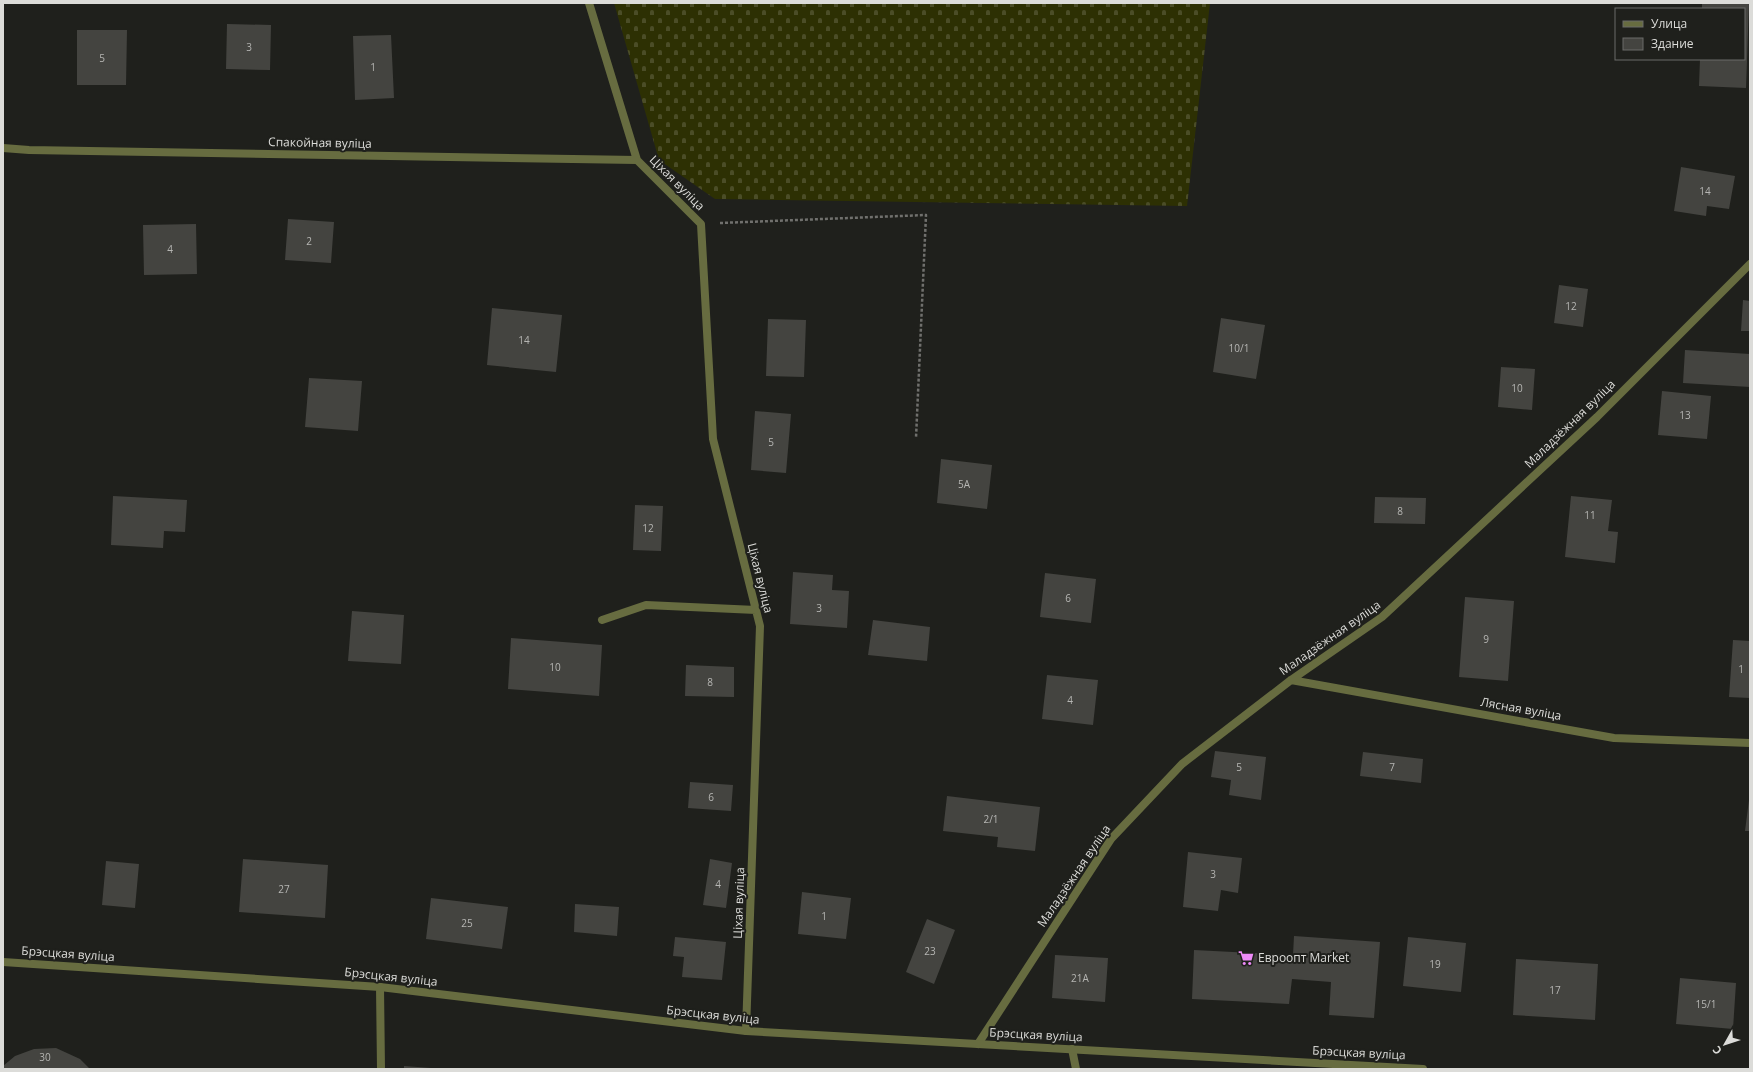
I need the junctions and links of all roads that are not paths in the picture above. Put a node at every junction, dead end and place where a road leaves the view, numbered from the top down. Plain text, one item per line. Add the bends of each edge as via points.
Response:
1 (590, 3) edge
2 (3, 148) edge
3 (637, 160) junction
4 (1750, 264) edge
5 (756, 610) junction
6 (602, 620) dead end
7 (1291, 680) junction
8 (1750, 743) edge
9 (3, 962) edge
10 (380, 987) junction
11 (746, 1032) junction
12 (978, 1044) junction
13 (1072, 1049) junction
14 (381, 1069) edge
15 (1076, 1069) edge
16 (1423, 1069) edge

1 - 3 street
2 - 3 street, Спакойная вуліца
3 - 5 street, Ціхая вуліца via 701,224 713,439
4 - 7 street, Маладзёжная вуліца via 1597,417 1382,617
5 - 6 street via 646,605
5 - 11 street, Ціхая вуліца via 760,626
7 - 8 street, Лясная вуліца via 1614,738
7 - 12 street, Маладзёжная вуліца via 1182,764 1111,839
9 - 10 street, Брэсцкая вуліца
10 - 11 street, Брэсцкая вуліца
10 - 14 street
11 - 12 street, Брэсцкая вуліца
12 - 13 street, Брэсцкая вуліца
13 - 15 street
13 - 16 street, Брэсцкая вуліца

